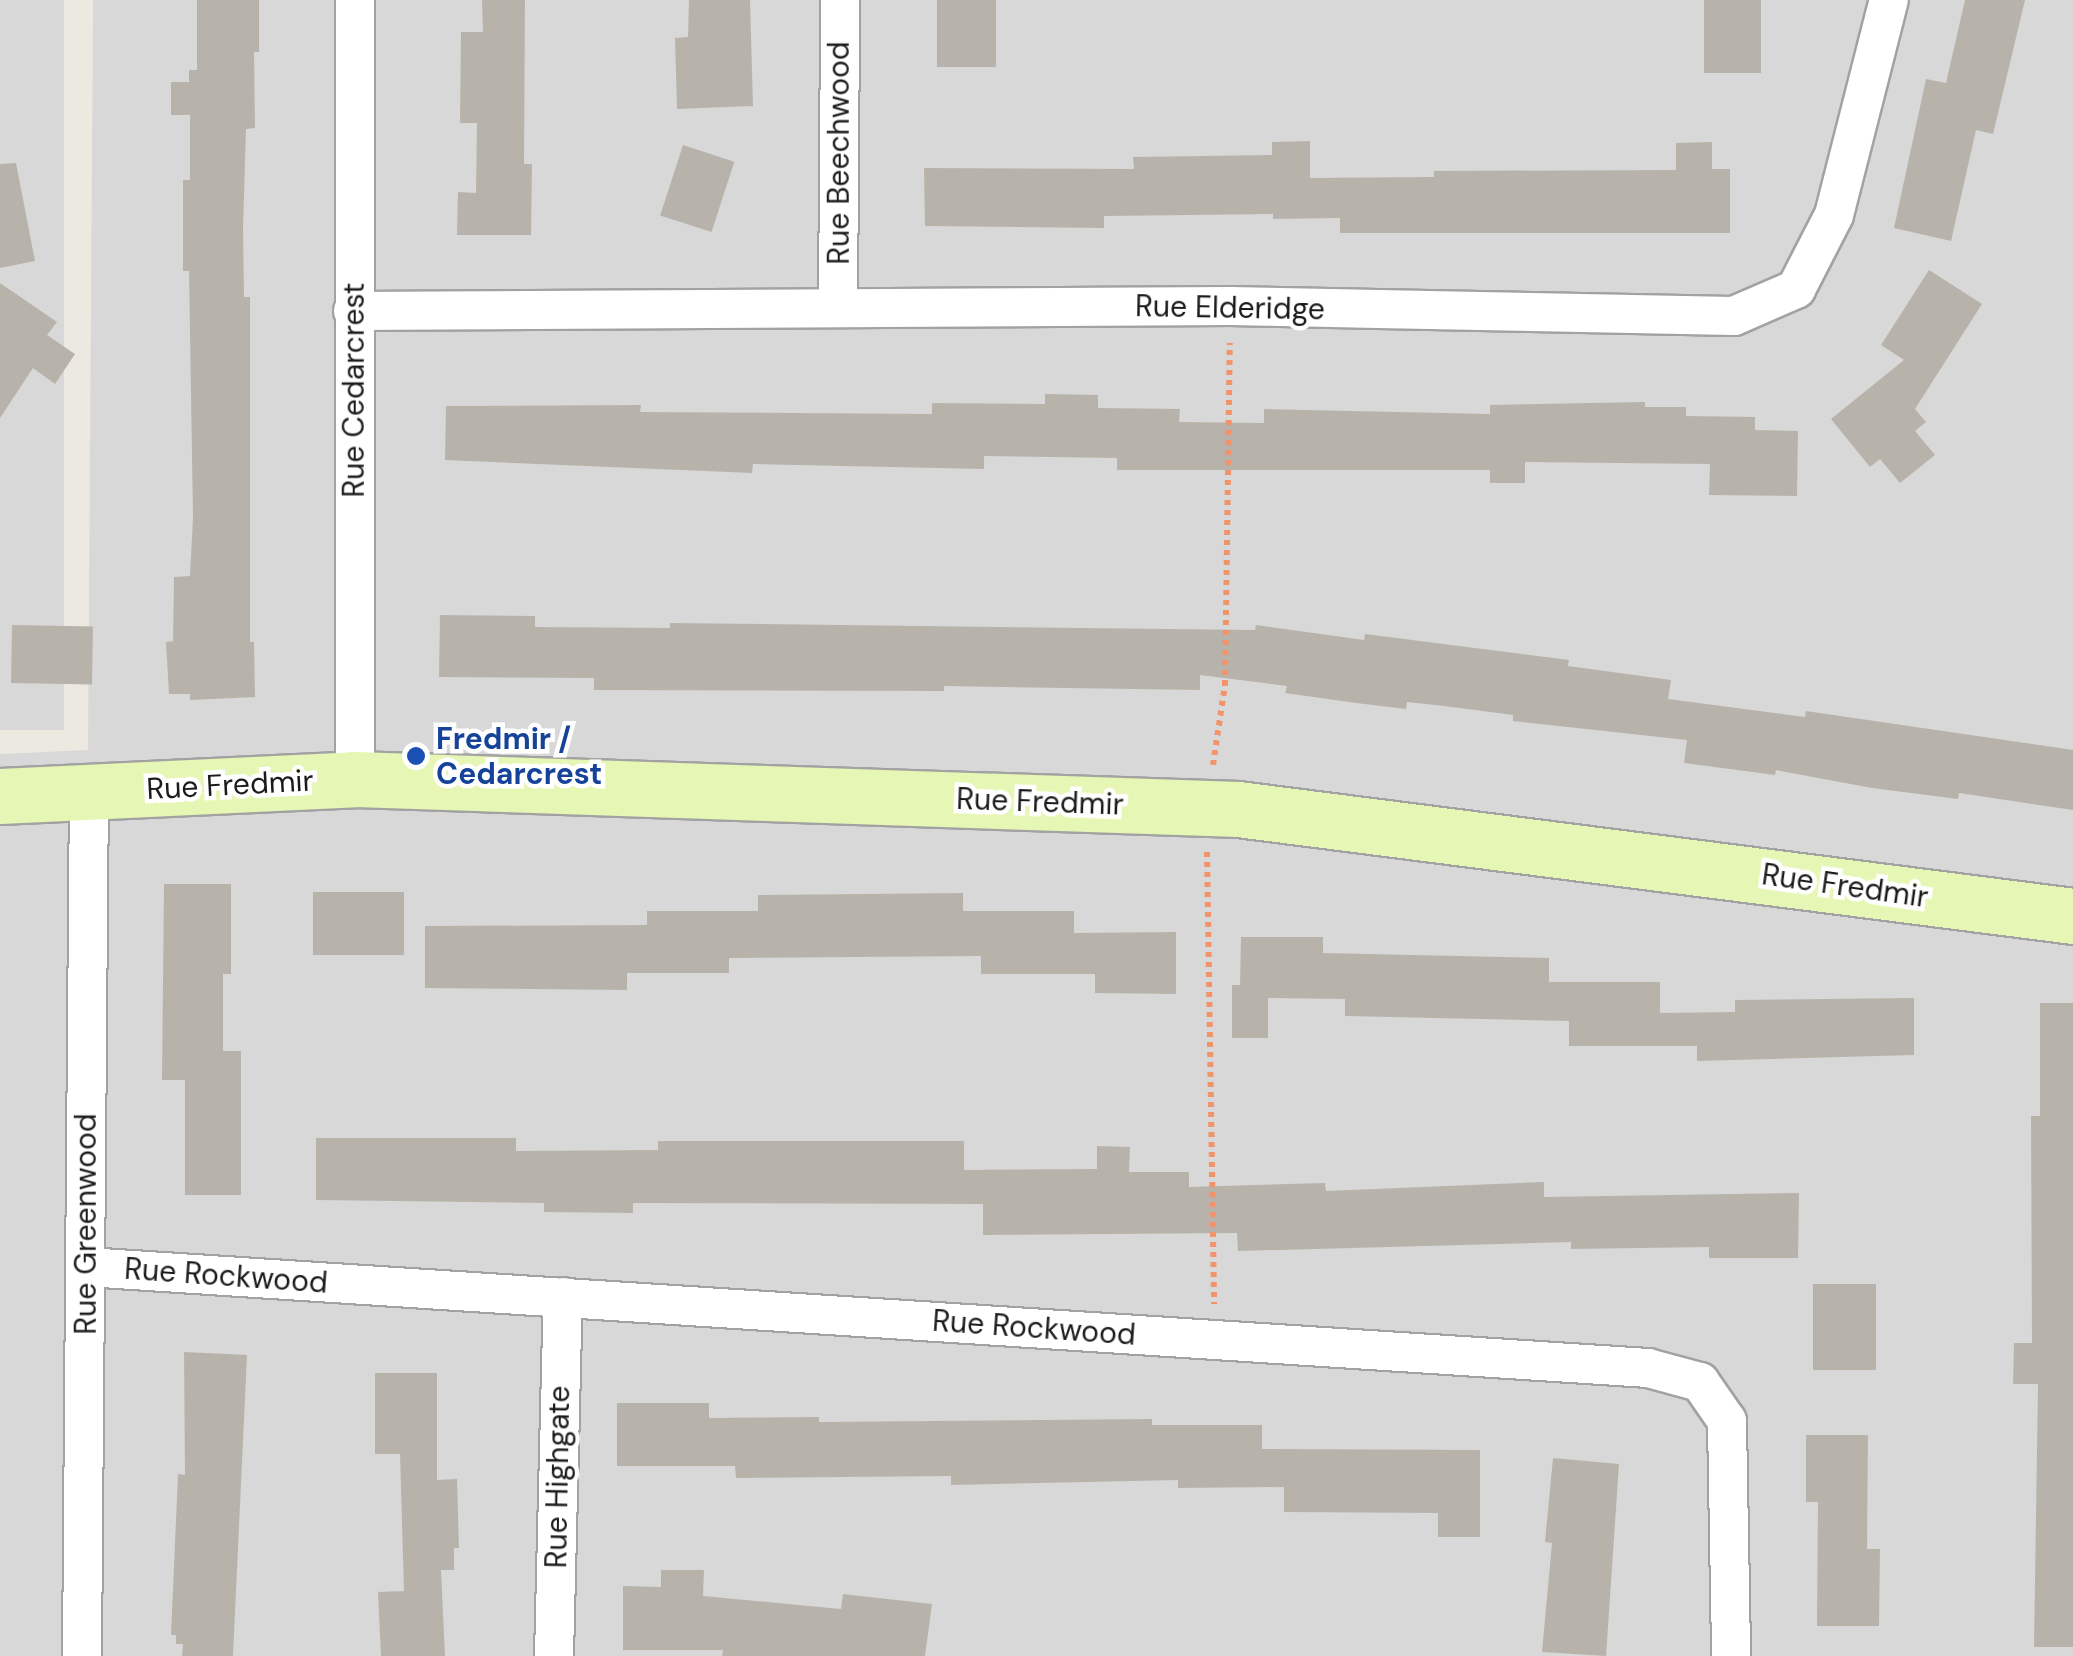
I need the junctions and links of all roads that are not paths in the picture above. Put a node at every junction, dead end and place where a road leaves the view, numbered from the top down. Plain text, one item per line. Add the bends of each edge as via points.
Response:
1 (355, 0) edge
2 (840, 0) edge
3 (1889, 0) edge
4 (838, 307) junction
5 (353, 310) junction
6 (355, 779) junction
7 (89, 792) junction
8 (0, 796) edge
9 (2073, 916) edge
10 (86, 1268) junction
11 (563, 1297) junction
12 (82, 1656) edge
13 (554, 1656) edge
14 (1731, 1656) edge

1 - 5 street, Rue Cedarcrest
2 - 4 street, Rue Beechwood
3 - 4 street, Rue Elderidge via 1834,215 1796,289 1734,316
4 - 5 street, Rue Elderidge
5 - 6 street, Rue Cedarcrest
6 - 7 street, Rue Fredmir
6 - 9 street, Rue Fredmir via 1310,815
7 - 8 street, Rue Fredmir
7 - 10 street, Rue Greenwood
10 - 11 street, Rue Rockwood
10 - 12 street, Rue Greenwood
11 - 13 street, Rue Highgate
11 - 14 street, Rue Rockwood via 1648,1368 1700,1382 1727,1421

